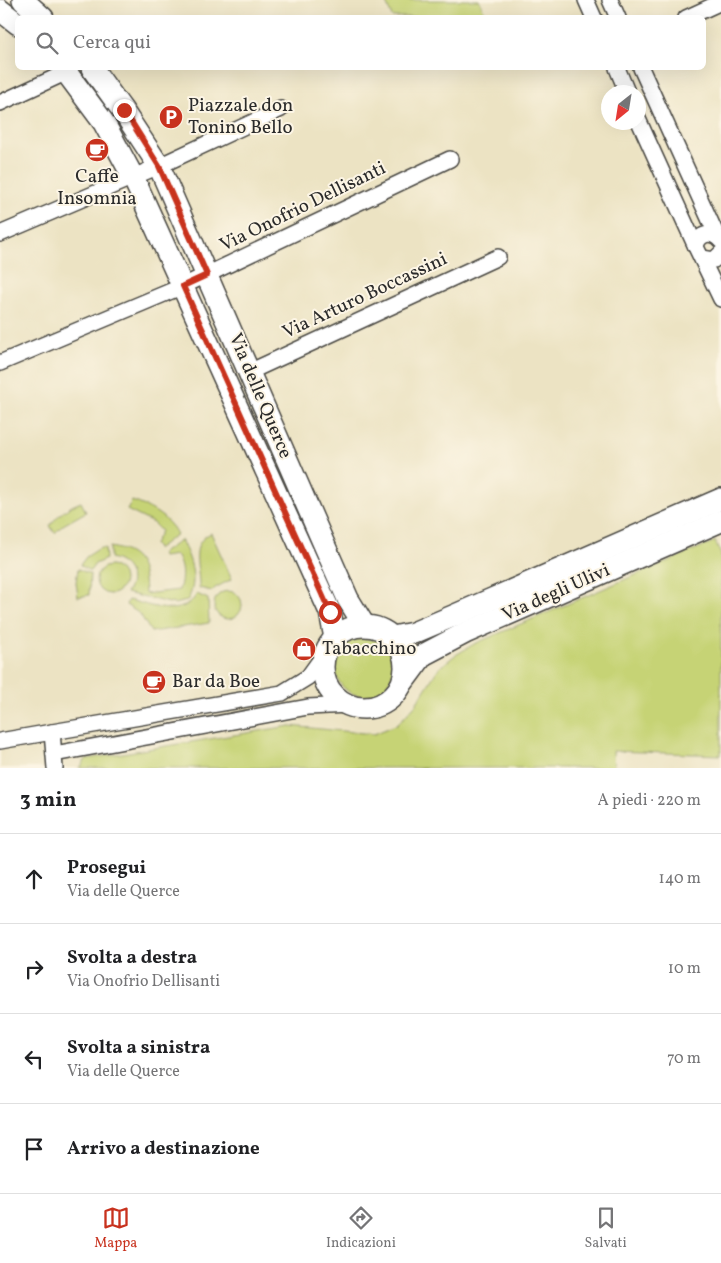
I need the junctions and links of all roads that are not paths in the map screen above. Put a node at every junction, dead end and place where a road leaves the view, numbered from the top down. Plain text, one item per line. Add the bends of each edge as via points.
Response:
1 (23, 0) edge
2 (586, 0) edge
3 (610, 0) edge
4 (721, 2) edge
5 (0, 10) edge
6 (40, 15) edge
7 (593, 15) edge
8 (617, 15) edge
9 (693, 15) edge
10 (15, 22) edge
11 (65, 70) edge
12 (94, 70) edge
13 (618, 70) edge
14 (642, 70) edge
15 (624, 85) edge
16 (0, 103) edge
17 (281, 110) dead end
18 (643, 130) edge
19 (450, 159) dead end
20 (159, 166) junction
21 (133, 177) junction
22 (0, 234) edge
23 (719, 239) edge
24 (699, 252) junction
25 (721, 253) edge
26 (498, 257) dead end
27 (207, 275) junction
28 (178, 289) junction
29 (721, 299) edge
30 (0, 364) edge
31 (249, 372) junction
32 (721, 506) edge
33 (364, 625) junction
34 (393, 637) junction
35 (330, 645) junction
36 (403, 682) junction
37 (349, 705) junction
38 (52, 732) junction
39 (0, 741) edge
40 (54, 761) edge

1 - 6 street
2 - 7 street
3 - 8 street
4 - 9 street
5 - 10 street
11 - 16 street, Via delle Querce
11 - 21 street, Via delle Querce via 104,123
12 - 20 street, Via delle Querce via 124,110
13 - 15 street
14 - 23 street
17 - 20 street
18 - 24 street
19 - 27 street, Via Onofrio Dellisanti
20 - 21 street
20 - 27 street, Via delle Querce
21 - 22 street
21 - 28 street, Via delle Querce
23 - 24 street via 705,234 699,239
24 - 25 street via 714,260
24 - 29 street
26 - 31 street, Via Arturo Boccassini
27 - 28 street, Via Onofrio Dellisanti
27 - 31 street, Via delle Querce
28 - 30 street
28 - 35 street, Via delle Querce via 330,612
31 - 33 street, Via delle Querce via 336,572
32 - 34 street, Via degli Ulivi via 413,633
32 - 36 street, Via degli Ulivi via 422,655
33 - 34 street via 384,630
33 - 35 street via 353,627
34 - 36 street via 405,658
35 - 37 street via 323,664 324,677 338,698
35 - 38 street via 308,677 282,692
36 - 37 street via 387,702 362,708
37 - 40 street via 308,707
38 - 39 street
38 - 40 street

